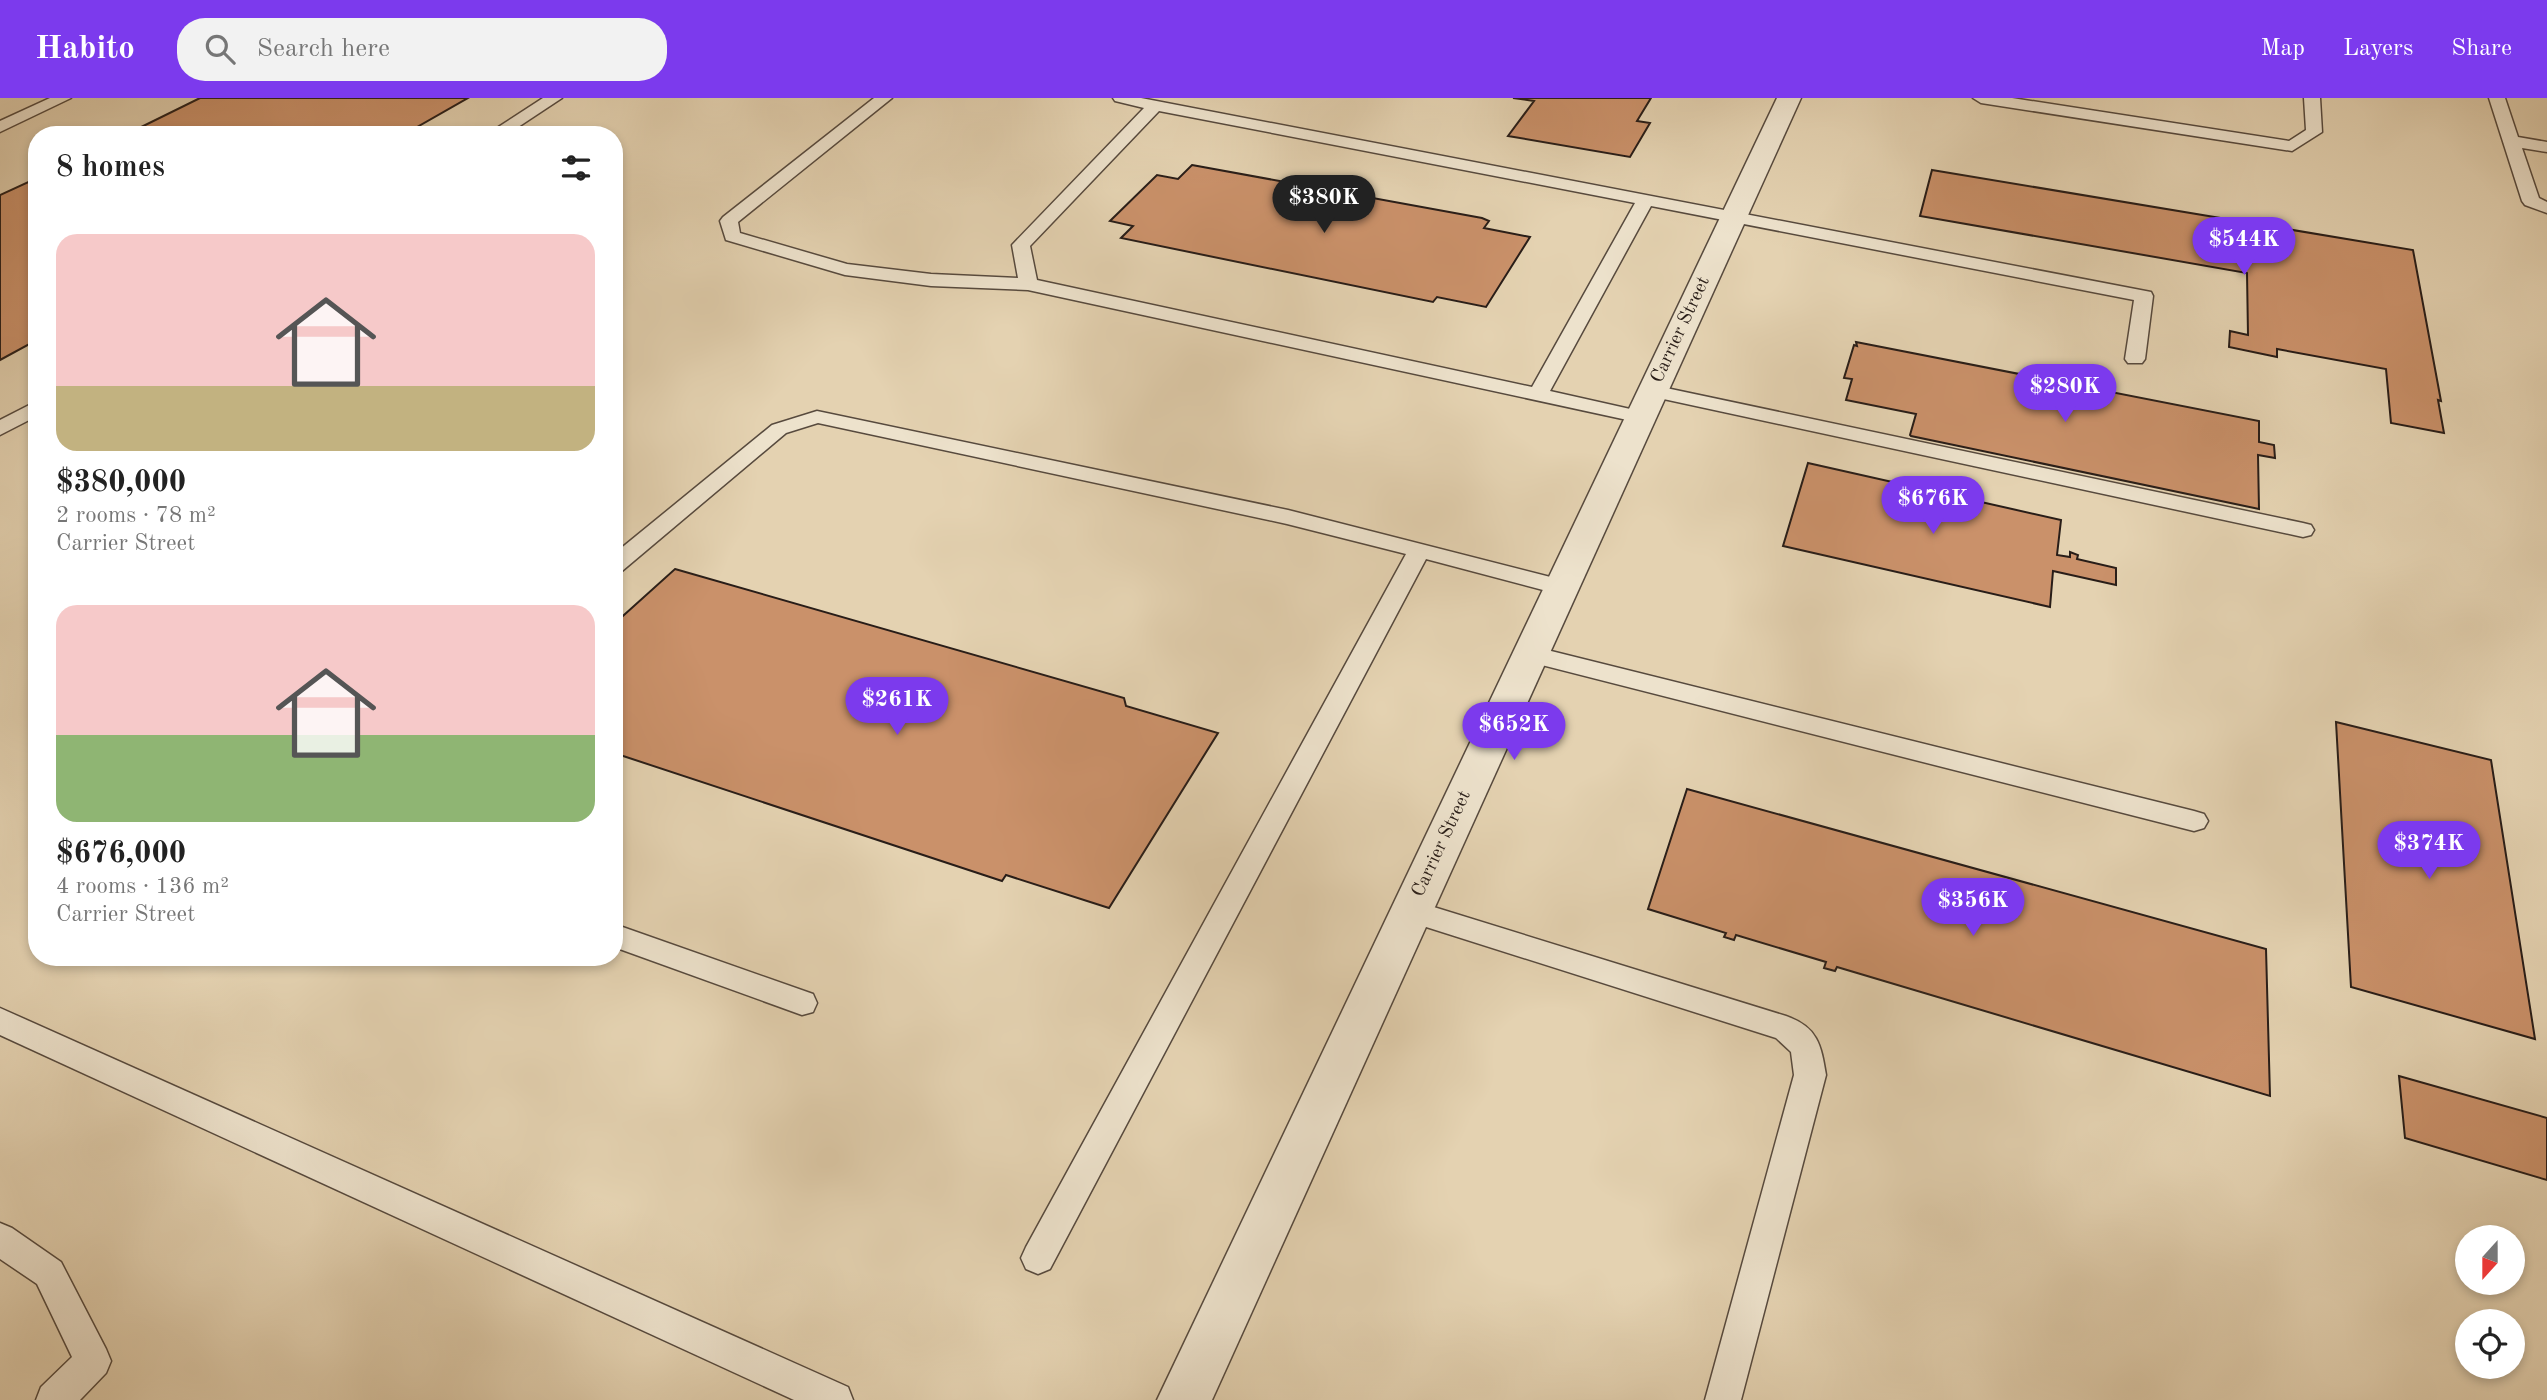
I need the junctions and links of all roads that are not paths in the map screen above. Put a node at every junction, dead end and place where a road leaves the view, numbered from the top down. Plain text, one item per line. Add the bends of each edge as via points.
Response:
1 (64, 98) edge
2 (554, 98) edge
3 (884, 98) edge
4 (1121, 98) edge
5 (1788, 98) edge
6 (1981, 98) edge
7 (2312, 98) edge
8 (2497, 98) edge
9 (1155, 106) junction
10 (509, 126) edge
11 (0, 127) edge
12 (2511, 142) junction
13 (2547, 147) edge
14 (1646, 199) junction
15 (2547, 208) edge
16 (1734, 216) junction
17 (1028, 284) junction
18 (2135, 359) dead end
19 (1538, 395) junction
20 (1646, 404) junction
21 (28, 412) edge
22 (0, 429) edge
23 (2303, 530) dead end
24 (1419, 551) junction
25 (623, 559) edge
26 (1562, 587) junction
27 (1531, 654) junction
28 (2194, 821) dead end
29 (1411, 911) junction
30 (623, 938) edge
31 (802, 1003) dead end
32 (0, 1021) edge
33 (0, 1240) edge
34 (1038, 1258) dead end
35 (54, 1400) edge
36 (835, 1400) edge
37 (1184, 1400) edge
38 (1723, 1400) edge

1 - 11 lane
2 - 10 lane
3 - 17 lane via 729,221 732,236 845,269 931,280
4 - 9 lane
5 - 16 street, Carrier Street
6 - 7 lane via 2292,146 2314,132
8 - 12 lane
9 - 14 lane
9 - 17 lane via 1021,245
12 - 13 lane
12 - 15 lane via 2531,201
14 - 16 lane
14 - 19 lane
16 - 18 lane via 2144,296
16 - 20 street, Carrier Street
17 - 19 lane
19 - 20 lane
20 - 23 lane
20 - 26 street, Carrier Street
21 - 22 lane
24 - 25 lane via 1288,517 817,416 779,429
24 - 26 lane
24 - 34 lane
26 - 27 street, Carrier Street
27 - 28 lane
27 - 29 street, Carrier Street
29 - 37 street, Carrier Street
29 - 38 lane via 1786,1029 1807,1046 1810,1075
30 - 31 lane
32 - 36 lane
33 - 35 lane via 49,1273 93,1362

